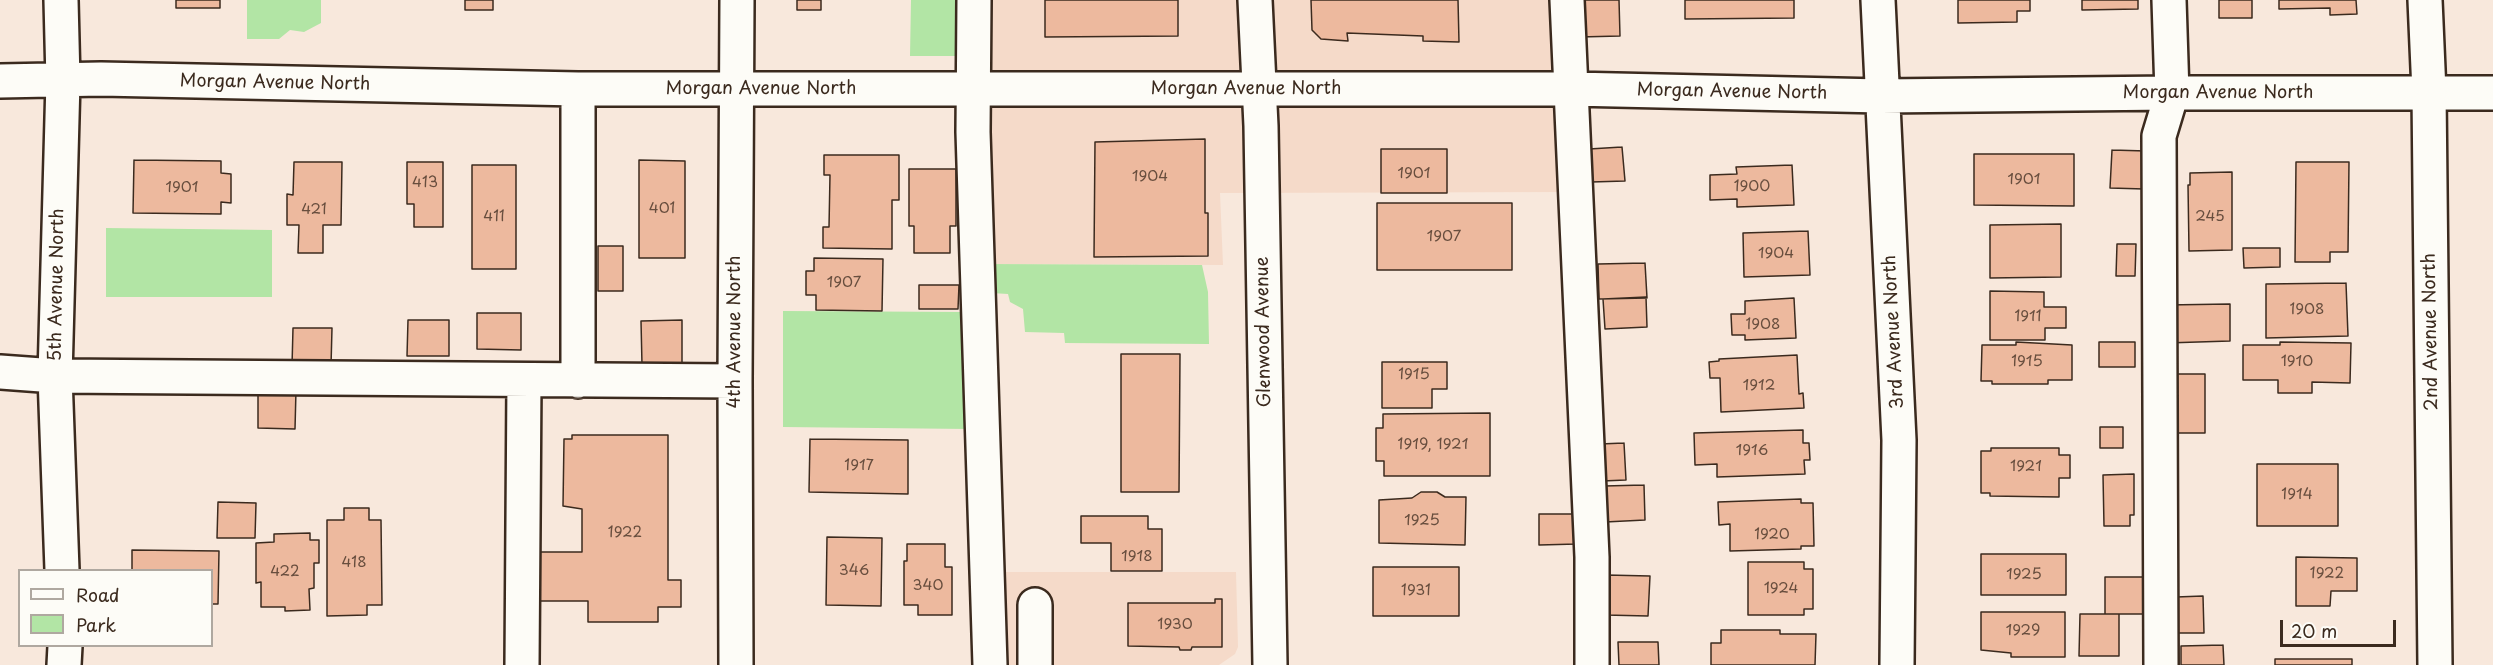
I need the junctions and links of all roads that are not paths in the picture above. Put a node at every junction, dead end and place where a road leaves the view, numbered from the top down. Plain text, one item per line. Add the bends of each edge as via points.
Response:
1 (61, 0) edge
2 (738, 0) edge
3 (974, 0) edge
4 (1255, 0) edge
5 (1567, 0) edge
6 (1878, 0) edge
7 (2169, 0) edge
8 (2425, 0) edge
9 (0, 81) edge
10 (63, 81) junction
11 (578, 89) junction
12 (736, 89) junction
13 (1259, 89) junction
14 (1572, 89) junction
15 (973, 90) junction
16 (2429, 92) junction
17 (2172, 93) junction
18 (2493, 93) edge
19 (1881, 96) junction
20 (0, 372) edge
21 (55, 376) junction
22 (524, 380) junction
23 (578, 381) junction
24 (735, 381) junction
25 (62, 569) edge
26 (1035, 605) dead end
27 (64, 647) edge
28 (64, 665) edge
29 (522, 665) edge
30 (736, 665) edge
31 (990, 665) edge
32 (1035, 665) edge
33 (1270, 665) edge
34 (1592, 665) edge
35 (1897, 665) edge
36 (2161, 665) edge
37 (2435, 665) edge

1 - 10 street, 5th Avenue North
2 - 12 street, 4th Avenue North
3 - 15 street
4 - 13 street, Glenwood Avenue
5 - 14 street
6 - 19 street, 3rd Avenue North
7 - 17 street
8 - 16 street, 2nd Avenue North
9 - 10 street, Morgan Avenue North
10 - 11 street, Morgan Avenue North
10 - 21 street, 5th Avenue North
11 - 12 street, Morgan Avenue North
11 - 23 street
12 - 15 street, Morgan Avenue North
12 - 24 street, 4th Avenue North
13 - 14 street, Morgan Avenue North
13 - 15 street, Morgan Avenue North
13 - 33 street, Glenwood Avenue
14 - 19 street, Morgan Avenue North
14 - 34 street via 1592,558
15 - 31 street
16 - 17 street, Morgan Avenue North
16 - 18 street, Morgan Avenue North
16 - 37 street, 2nd Avenue North
17 - 19 street, Morgan Avenue North
17 - 36 street via 2159,136
19 - 35 street, 3rd Avenue North via 1899,440
20 - 21 street
21 - 22 street
21 - 25 street, 5th Avenue North
22 - 23 street
22 - 29 street
23 - 24 street
24 - 30 street, 4th Avenue North
26 - 32 street
27 - 28 street

